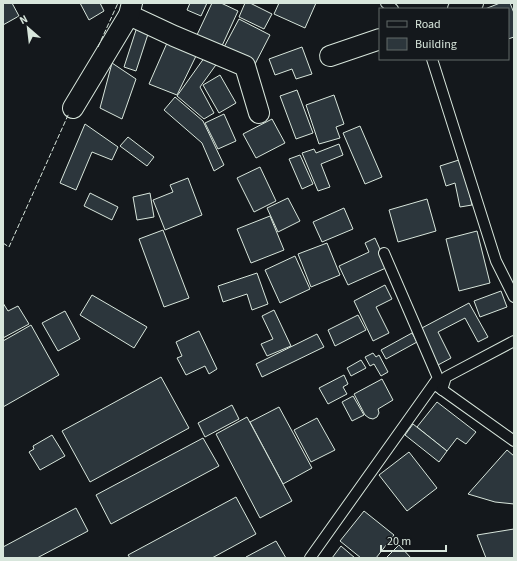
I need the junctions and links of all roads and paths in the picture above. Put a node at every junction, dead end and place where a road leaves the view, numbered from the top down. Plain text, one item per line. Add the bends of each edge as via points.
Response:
1 (473, 3) edge
2 (460, 8) edge
3 (130, 9) edge
4 (379, 39) edge
5 (330, 56) dead end
6 (432, 60) edge
7 (73, 108) dead end
8 (259, 113) dead end
9 (384, 253) dead end
10 (514, 297) edge
11 (514, 342) edge
12 (438, 387) junction
13 (514, 441) edge
14 (310, 558) edge

1 - 2 street
3 - 7 street
3 - 8 street via 174,36 245,66
4 - 5 street
6 - 10 lane via 496,261
9 - 12 lane via 438,378
11 - 12 lane via 446,377
12 - 13 lane
12 - 14 lane

